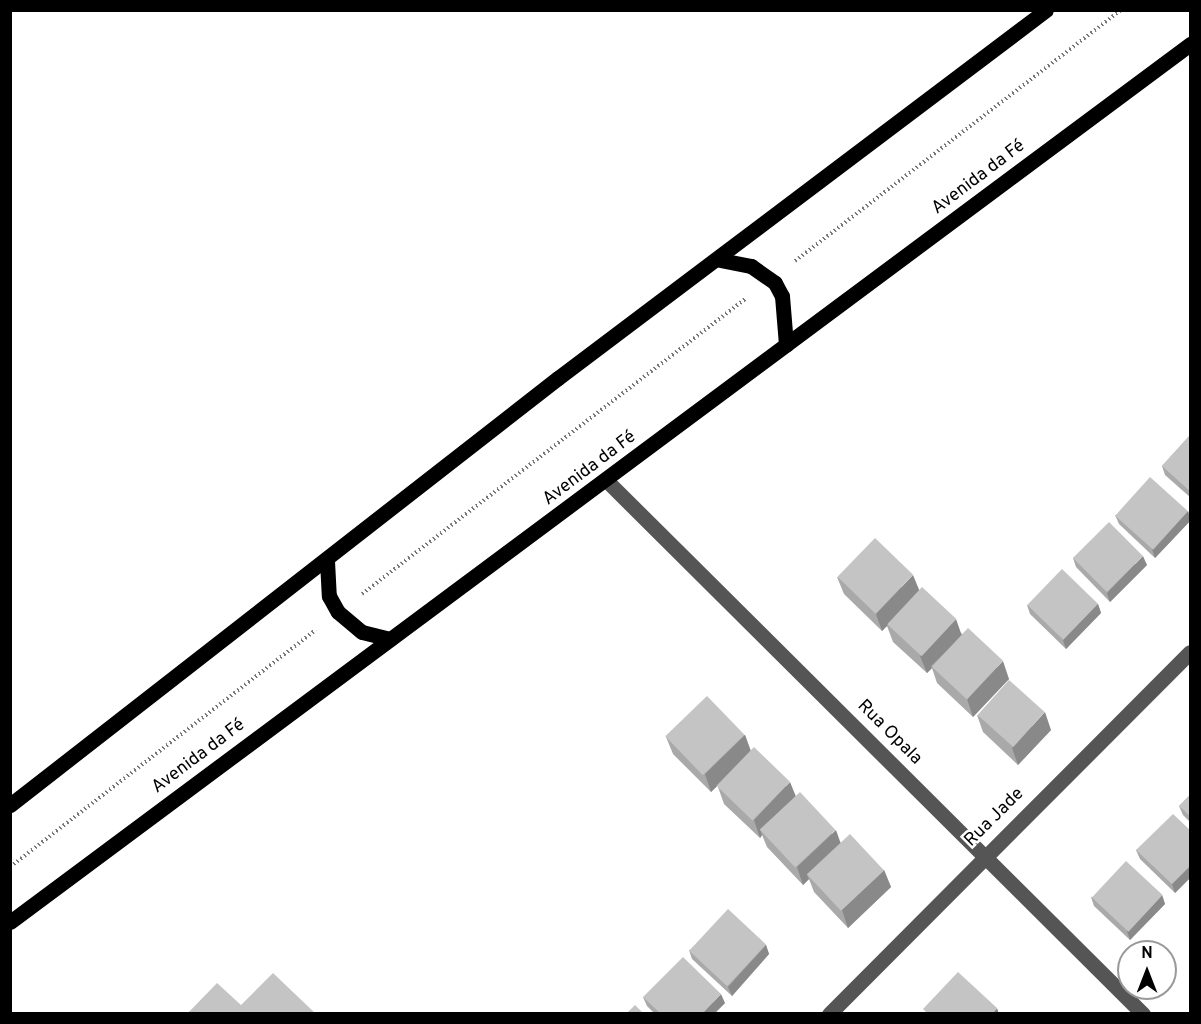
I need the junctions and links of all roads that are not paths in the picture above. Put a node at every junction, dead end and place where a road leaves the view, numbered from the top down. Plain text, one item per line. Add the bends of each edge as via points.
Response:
1 (1046, 10) edge
2 (1191, 44) edge
3 (720, 260) junction
4 (786, 345) junction
5 (608, 481) junction
6 (327, 561) junction
7 (390, 639) junction
8 (1191, 652) edge
9 (10, 805) edge
10 (985, 856) junction
11 (10, 922) edge
12 (830, 1014) edge
13 (1143, 1014) edge

1 - 3 main road
2 - 4 main road, Avenida da Fé
3 - 4 main road via 751,266 771,279 782,296
3 - 6 main road via 558,378
4 - 5 main road, Avenida da Fé
5 - 7 main road, Avenida da Fé
5 - 10 street, Rua Opala
6 - 7 main road via 329,596 338,612 362,632
6 - 9 main road
7 - 11 main road, Avenida da Fé
8 - 10 street, Rua Jade
10 - 12 street, Rua Jade
10 - 13 street, Rua Opala

